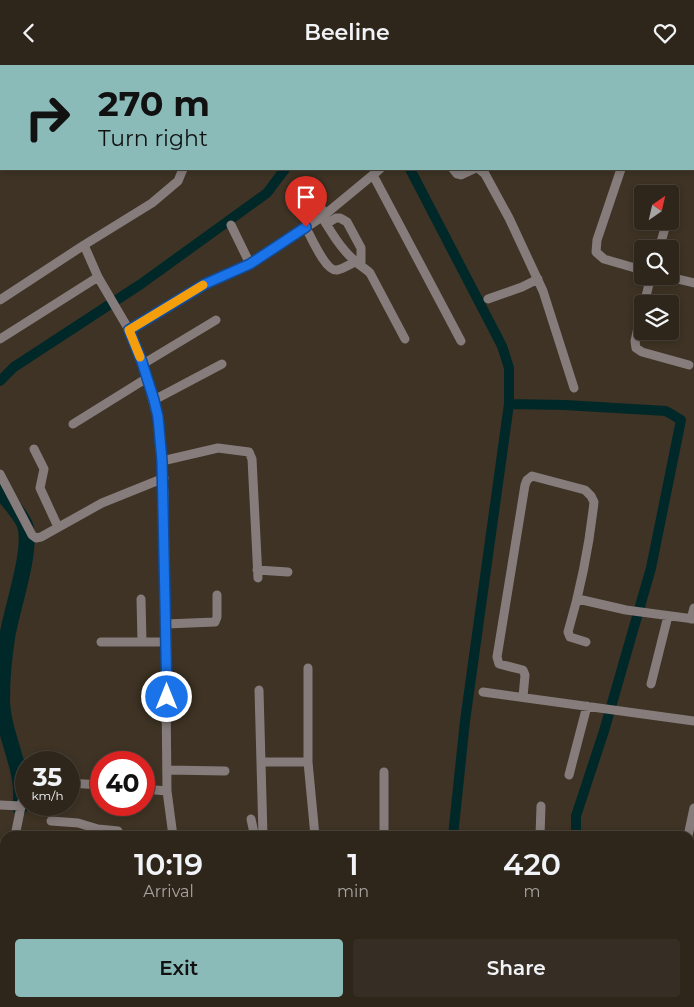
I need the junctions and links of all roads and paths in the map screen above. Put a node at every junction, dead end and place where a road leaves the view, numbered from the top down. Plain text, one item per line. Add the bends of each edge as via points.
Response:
1 (183, 170) edge
2 (454, 170) edge
3 (472, 170) edge
4 (481, 170) edge
5 (621, 170) edge
6 (377, 172) edge
7 (304, 181) dead end
8 (324, 218) junction
9 (231, 225) dead end
10 (306, 227) junction
11 (84, 245) junction
12 (358, 263) junction
13 (250, 264) junction
14 (634, 268) edge
15 (98, 277) junction
16 (538, 279) junction
17 (679, 279) edge
18 (694, 283) edge
19 (488, 299) dead end
20 (0, 300) edge
21 (216, 320) dead end
22 (129, 330) junction
23 (0, 339) edge
24 (406, 339) dead end
25 (635, 340) edge
26 (461, 341) dead end
27 (143, 364) junction
28 (222, 364) dead end
29 (689, 365) dead end
30 (147, 378) junction
31 (574, 388) dead end
32 (154, 400) junction
33 (73, 424) dead end
34 (34, 449) dead end
35 (162, 461) junction
36 (0, 474) edge
37 (164, 478) junction
38 (58, 527) junction
39 (288, 572) dead end
40 (217, 595) dead end
41 (141, 599) dead end
42 (578, 599) junction
43 (694, 608) edge
44 (668, 616) junction
45 (693, 619) edge
46 (166, 624) junction
47 (586, 641) dead end
48 (102, 642) dead end
49 (142, 642) junction
50 (166, 642) junction
51 (308, 669) dead end
52 (651, 684) dead end
53 (259, 690) dead end
54 (483, 692) dead end
55 (523, 697) junction
56 (587, 705) junction
57 (694, 721) edge
58 (261, 762) junction
59 (308, 762) junction
60 (167, 770) junction
61 (225, 771) dead end
62 (384, 772) dead end
63 (569, 775) dead end
64 (155, 790) edge
65 (167, 791) junction
66 (541, 807) dead end
67 (694, 808) edge
68 (18, 816) edge
69 (251, 819) dead end
70 (51, 821) dead end
71 (118, 830) edge
72 (16, 831) edge
73 (172, 831) edge
74 (254, 831) edge
75 (263, 831) edge
76 (315, 831) edge
77 (384, 831) edge
78 (540, 831) edge
79 (689, 831) edge

1 - 11 street via 178,181 152,203
2 - 3 street via 461,175
4 - 16 street via 509,218
5 - 14 street via 597,240 596,253 604,259
6 - 8 street
6 - 26 street
7 - 8 street
8 - 10 street
8 - 12 street via 333,235
8 - 12 street via 340,217 347,222 361,248
9 - 13 street
10 - 12 street via 332,270
10 - 13 street
11 - 15 street
11 - 20 street
12 - 24 street via 370,273
13 - 22 street via 205,284
15 - 22 street
15 - 23 street
16 - 19 street
16 - 31 street
17 - 18 street
21 - 27 street
22 - 27 street
25 - 29 street via 636,348 642,352
27 - 30 street
28 - 32 street
30 - 32 street
30 - 33 street
32 - 35 street
34 - 38 street via 44,469 40,488
35 - 37 street
35 - 39 street via 218,448 249,452 252,459 257,574
36 - 38 street via 32,535 40,537
37 - 38 street via 102,503
37 - 46 street
40 - 46 street via 218,617 215,622
41 - 49 street
42 - 44 street
42 - 47 street via 568,632 573,639
42 - 55 street via 588,556 594,502 585,490 532,476 525,485 497,657 499,663 523,671
43 - 45 street
44 - 45 street
44 - 52 street
46 - 50 street
48 - 49 street
49 - 50 street
50 - 60 street
51 - 59 street
53 - 58 street
54 - 55 street
55 - 56 street
56 - 57 street
56 - 63 street
58 - 59 street
58 - 75 street
59 - 76 street
60 - 61 street
60 - 65 street
62 - 77 street
64 - 65 street
65 - 73 street
66 - 78 street
67 - 79 street
68 - 72 street
69 - 74 street
70 - 71 street

